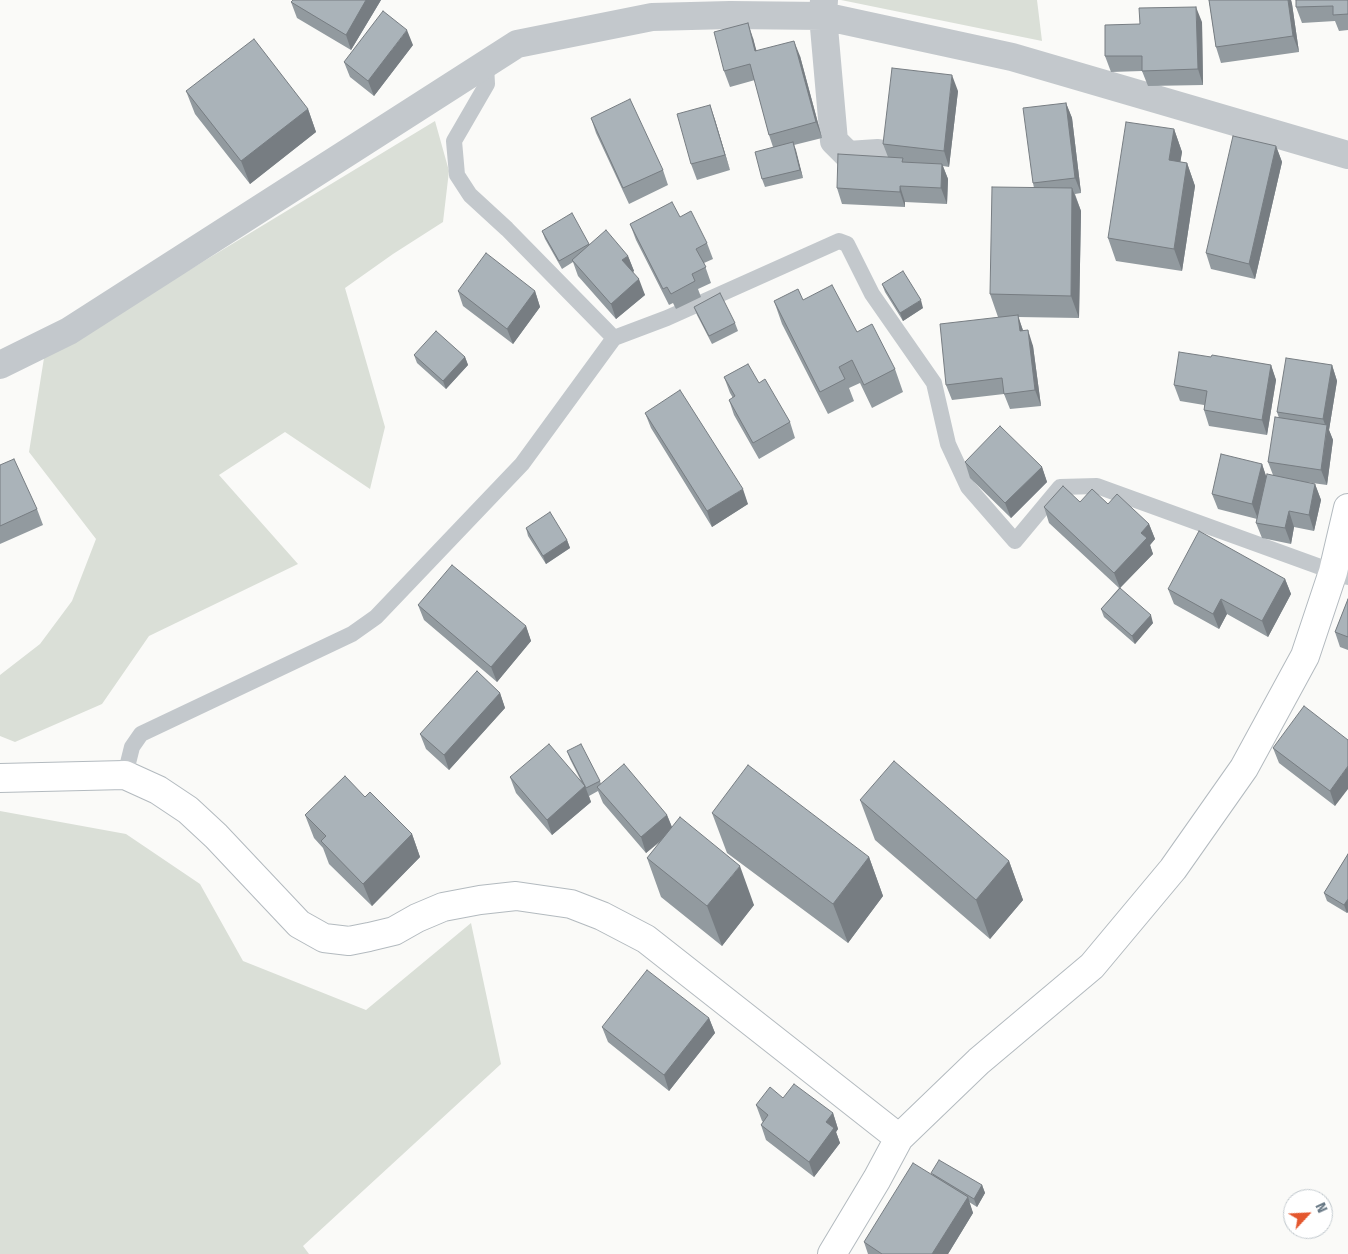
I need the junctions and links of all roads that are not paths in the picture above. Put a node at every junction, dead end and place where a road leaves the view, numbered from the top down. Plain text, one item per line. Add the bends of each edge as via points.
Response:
1 (824, 8) edge
2 (652, 9) edge
3 (486, 65) junction
4 (878, 153) dead end
5 (1348, 155) edge
6 (614, 338) junction
7 (0, 365) edge
8 (1348, 508) edge
9 (1340, 574) edge
10 (125, 775) junction
11 (0, 778) edge
12 (899, 1138) junction
13 (832, 1254) edge

1 - 2 street via 730,15
1 - 4 street via 834,140 848,155
1 - 5 street via 1012,57
2 - 3 street via 517,44
3 - 6 lane via 487,84 454,141 457,175 470,195
3 - 7 street via 69,331
6 - 9 lane via 839,242 847,244 872,294 934,383 948,444 968,487 1015,541 1060,487 1098,486
6 - 10 lane via 522,464 376,617 352,634 141,734 132,747
8 - 9 street
9 - 12 street via 1305,656 1244,768 1173,869 1092,966 979,1061
10 - 11 street
10 - 12 street via 158,790 188,810 298,924 324,938 349,941 369,937 394,931 444,907 516,896 571,904 602,916 646,939
12 - 13 street

